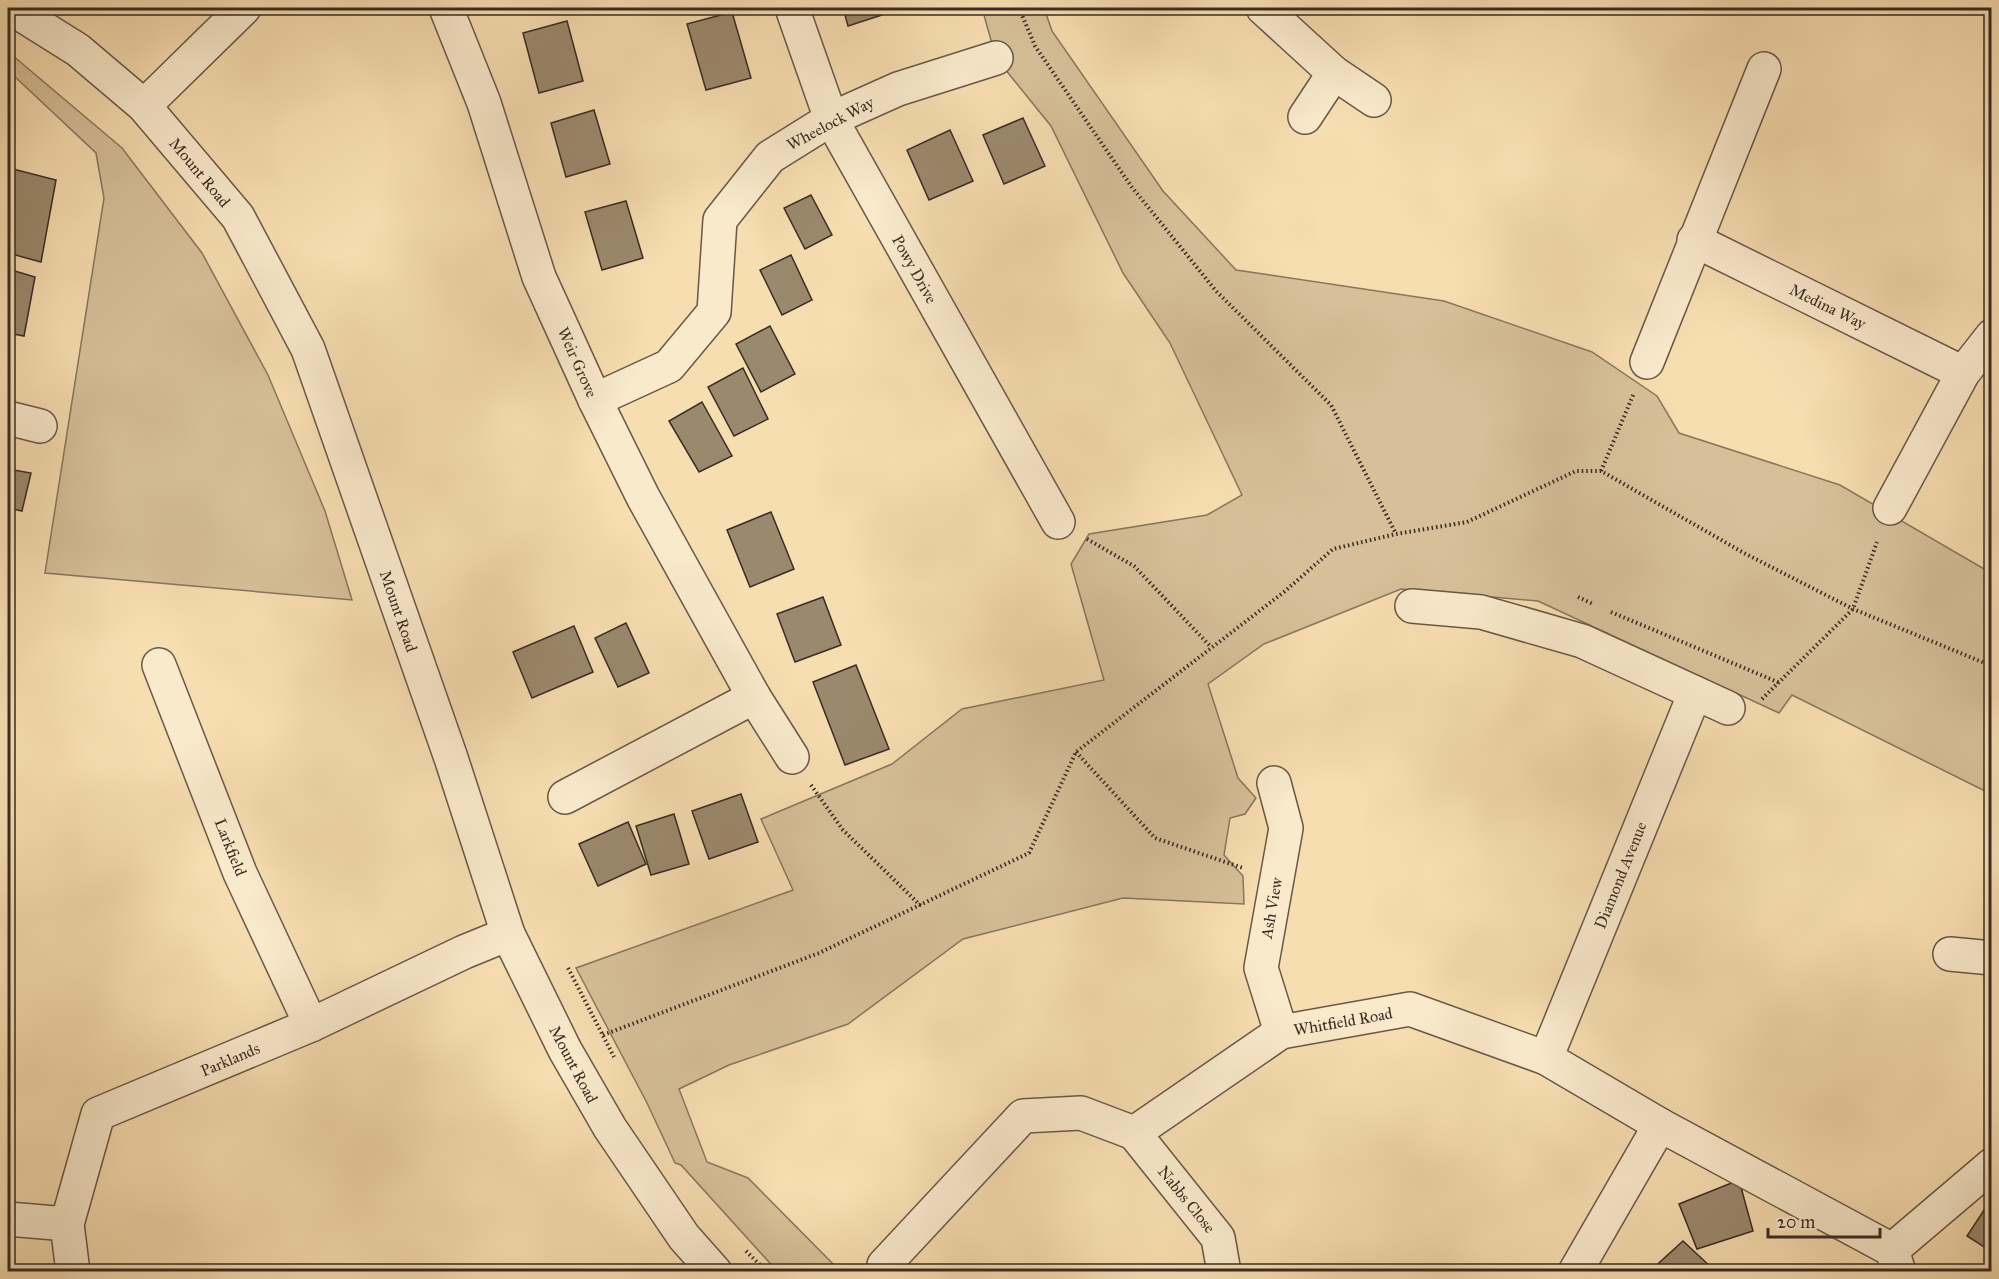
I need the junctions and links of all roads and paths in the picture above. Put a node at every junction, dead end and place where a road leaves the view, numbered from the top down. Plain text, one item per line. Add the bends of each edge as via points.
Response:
1 (10, 8) edge
2 (243, 8) edge
3 (446, 8) edge
4 (792, 8) edge
5 (1020, 8) edge
6 (1263, 8) edge
7 (8, 15) edge
8 (996, 58) dead end
9 (1764, 69) dead end
10 (1334, 73) junction
11 (1374, 100) dead end
12 (144, 106) junction
13 (1305, 117) dead end
14 (831, 119) junction
15 (1694, 240) junction
16 (1992, 336) edge
17 (1647, 362) joint
18 (1963, 373) junction
19 (595, 400) junction
20 (8, 418) edge
21 (40, 426) dead end
22 (1601, 471) junction
23 (1890, 508) joint
24 (1058, 522) joint
25 (1396, 534) junction
26 (1578, 597) dead end
27 (1412, 606) dead end
28 (1599, 606) dead end
29 (1853, 609) junction
30 (1610, 611) dead end
31 (1212, 647) junction
32 (159, 665) dead end
33 (1992, 666) edge
34 (1780, 683) junction
35 (1686, 689) junction
36 (754, 698) junction
37 (1728, 708) joint
38 (1076, 752) junction
39 (792, 757) joint
40 (1274, 783) dead end
41 (565, 797) dead end
42 (1276, 879) junction
43 (921, 906) junction
44 (508, 934) junction
45 (1950, 954) dead end
46 (1992, 958) edge
47 (312, 1025) junction
48 (1281, 1032) junction
49 (1546, 1058) junction
50 (619, 1066) dead end
51 (1660, 1125) junction
52 (1134, 1133) junction
53 (1992, 1164) edge
54 (8, 1219) edge
55 (67, 1224) junction
56 (739, 1244) dead end
57 (1896, 1261) edge
58 (884, 1264) dead end
59 (73, 1272) edge
60 (716, 1272) edge
61 (767, 1272) edge
62 (1224, 1272) edge
63 (1575, 1272) edge

1 - 7 street
1 - 12 street, Mount Road via 78,50
2 - 12 street
3 - 19 street, Weir Grove via 484,103 539,277
4 - 14 street, Powy Drive
5 - 25 path via 1035,46 1131,186 1216,291 1331,405
6 - 10 street
8 - 14 street, Wheelock Way via 898,89
9 - 15 street
10 - 11 street
10 - 13 street
12 - 44 street, Mount Road via 238,217 308,349 451,758
14 - 19 street, Wheelock Way via 770,156 720,220 714,312 669,366
14 - 24 street, Powy Drive
15 - 17 street
15 - 18 street, Medina Way
16 - 18 street
17 - 22 path
18 - 23 street
19 - 36 street, Weir Grove via 643,497
20 - 21 street
22 - 25 path via 1576,471 1467,522
22 - 29 path via 1744,553
23 - 29 path
24 - 31 path via 1134,566
25 - 31 path via 1333,549
26 - 28 path
27 - 35 street via 1481,612 1571,638
29 - 33 path
29 - 34 path
30 - 34 path
31 - 38 path
32 - 47 street, Larkfield via 240,873
34 - 37 path via 1757,703
35 - 37 street
35 - 49 street, Diamond Avenue
36 - 39 street, Weir Grove
36 - 41 street
38 - 42 path via 1155,838
38 - 43 path via 1029,854
39 - 43 path via 843,830
40 - 42 street, Ash View via 1286,828
42 - 48 street, Ash View via 1261,968
43 - 50 path via 819,953 603,1035
44 - 47 street, Parklands
44 - 60 street, Mount Road via 610,1128 684,1237
45 - 46 street
47 - 55 street, Parklands via 98,1114
48 - 49 street, Whitfield Road via 1410,1009
48 - 52 street, Whitfield Road
49 - 51 street, Whitfield Road
51 - 57 street, Whitfield Road
51 - 63 street
52 - 58 street via 1082,1113 1023,1116
52 - 62 street, Nabbs Close via 1218,1238
53 - 57 street
54 - 55 street
55 - 59 street, Parklands
56 - 61 path

